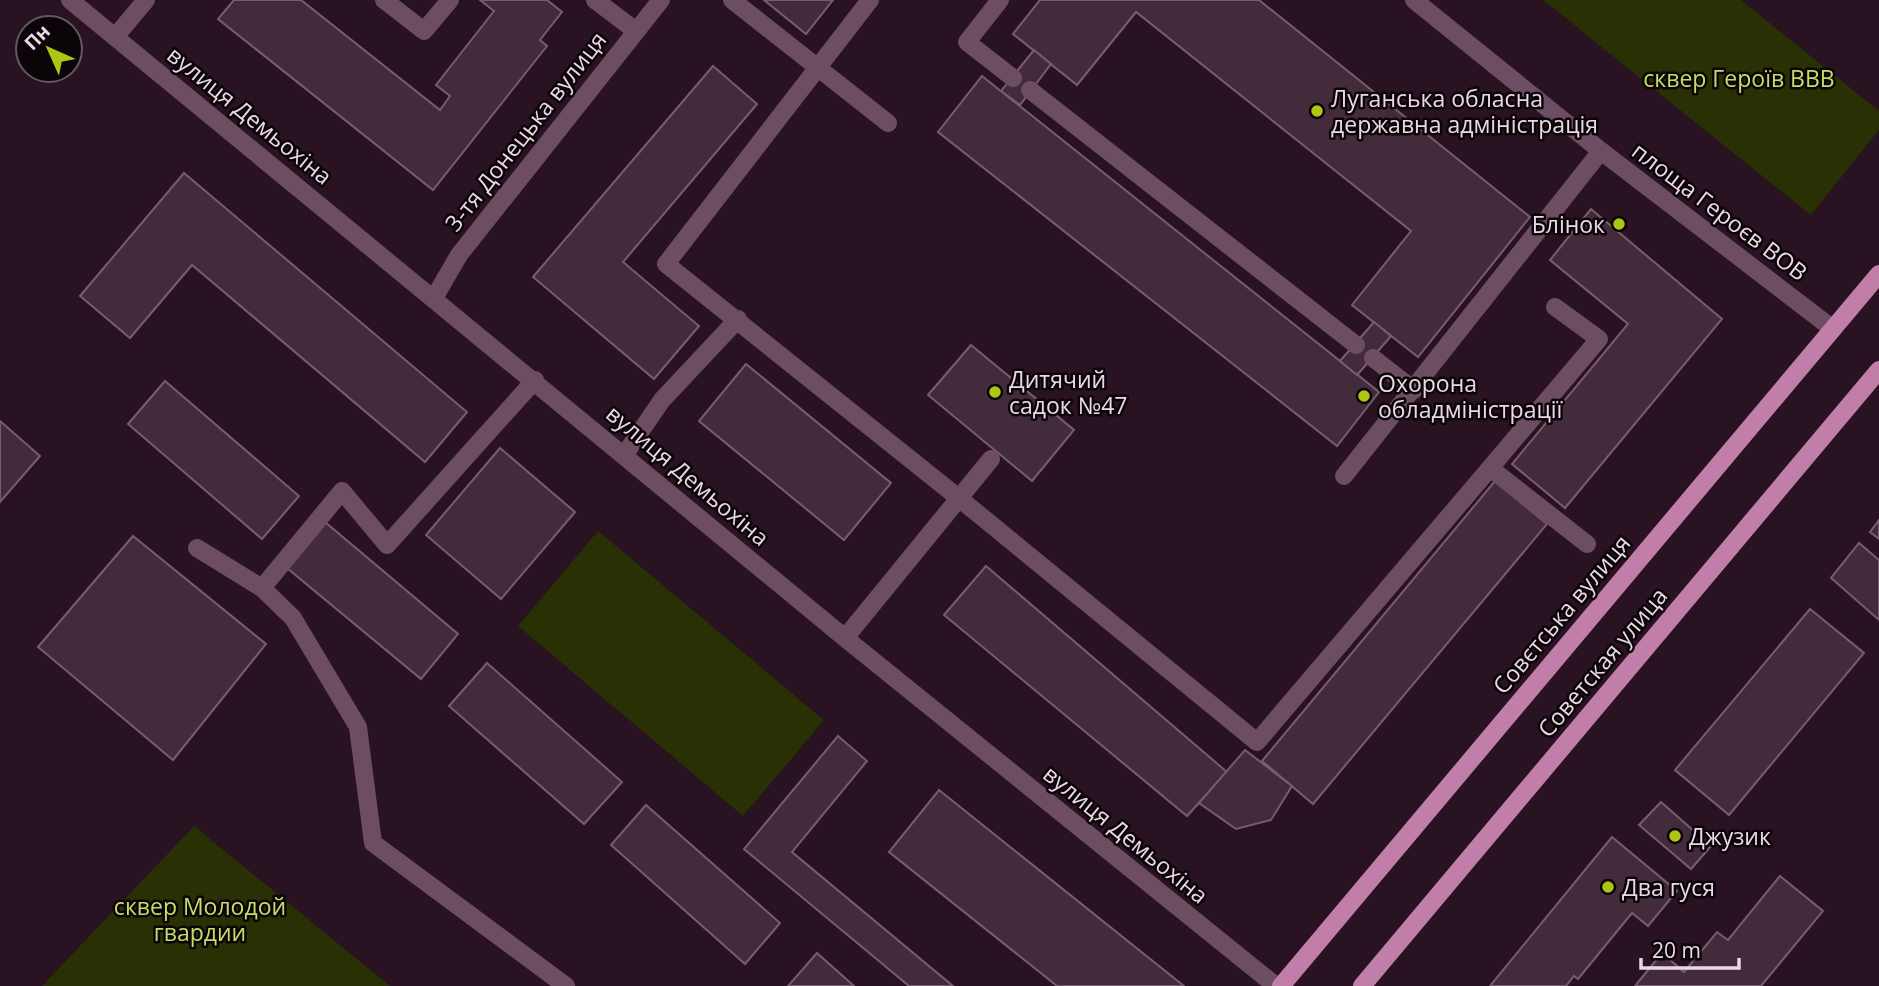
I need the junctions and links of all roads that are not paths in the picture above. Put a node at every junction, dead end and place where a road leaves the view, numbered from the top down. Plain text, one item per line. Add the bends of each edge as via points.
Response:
1 (70, 0) edge
2 (146, 0) edge
3 (384, 0) edge
4 (450, 0) edge
5 (595, 0) edge
6 (662, 0) edge
7 (732, 0) edge
8 (870, 0) edge
9 (1000, 0) edge
10 (1414, 0) edge
11 (636, 31) junction
12 (115, 37) junction
13 (818, 68) junction
14 (1013, 78) dead end
15 (1030, 90) dead end
16 (888, 123) dead end
17 (1601, 151) junction
18 (1879, 274) edge
19 (434, 298) junction
20 (1555, 307) dead end
21 (738, 320) junction
22 (1833, 329) junction
23 (1356, 345) dead end
24 (1373, 358) dead end
25 (1879, 370) edge
26 (534, 380) junction
27 (1414, 390) junction
28 (625, 454) junction
29 (991, 459) dead end
30 (1490, 468) junction
31 (1345, 475) dead end
32 (960, 499) junction
33 (1587, 544) dead end
34 (197, 548) dead end
35 (262, 588) junction
36 (845, 638) junction
37 (566, 986) edge
38 (1278, 986) edge
39 (1362, 986) edge

1 - 12 street, вулиця Демьохіна
2 - 12 street
3 - 4 street via 424,31
5 - 11 street
6 - 11 street, 3-тя Донецька вулиця
7 - 13 street
8 - 13 street
9 - 14 street via 967,42
10 - 17 street, площа Героєв ВОВ
11 - 19 street, 3-тя Донецька вулиця via 458,255
12 - 19 street, вулиця Демьохіна
13 - 16 street
13 - 21 street via 666,264
15 - 23 street
17 - 22 street, площа Героєв ВОВ
17 - 27 street
18 - 22 main road, Совєтська вулиця
19 - 26 street, вулиця Демьохіна
20 - 30 street via 1599,340
21 - 28 street via 662,400
21 - 32 street
22 - 38 main road, Совєтська вулиця
24 - 27 street
25 - 39 main road, Советская улица
26 - 28 street, вулиця Демьохіна
26 - 35 street via 387,545 342,491
27 - 31 street
28 - 36 street, вулиця Демьохіна
29 - 32 street
30 - 32 street via 1256,742
30 - 33 street
32 - 36 street
34 - 35 street
35 - 37 street via 292,618 358,727 373,843
36 - 38 street, вулиця Демьохіна

